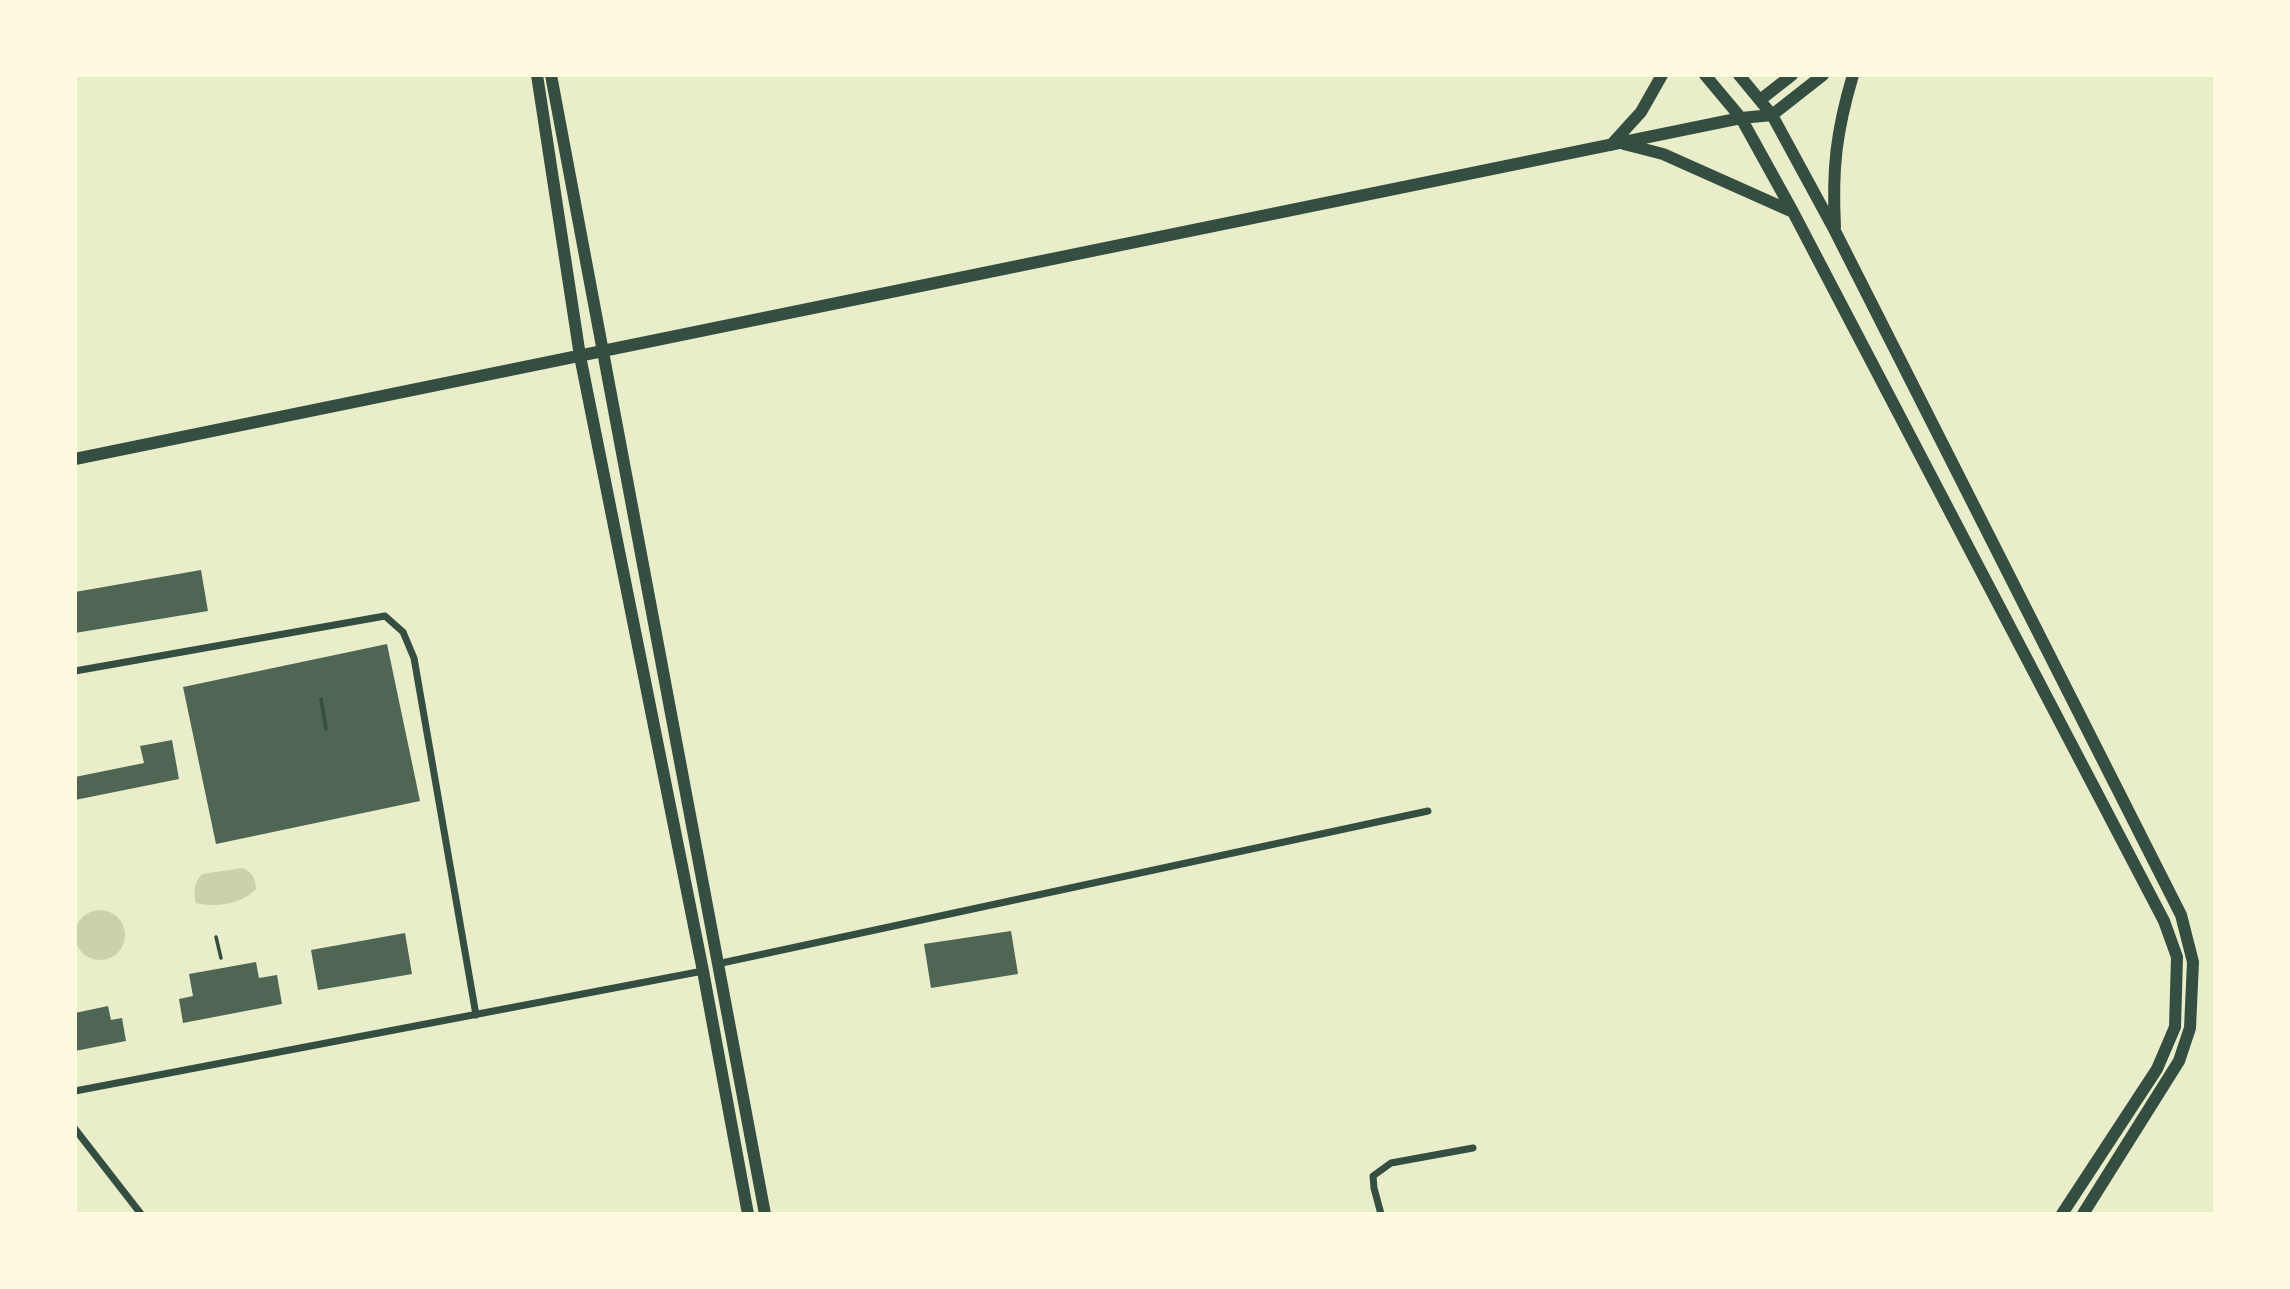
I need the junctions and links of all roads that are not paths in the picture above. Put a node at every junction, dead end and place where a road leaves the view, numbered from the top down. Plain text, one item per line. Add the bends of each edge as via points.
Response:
1 (537, 75) edge
2 (551, 75) edge
3 (1662, 75) edge
4 (1705, 75) edge
5 (1739, 75) edge
6 (1792, 75) edge
7 (1823, 75) edge
8 (1853, 75) edge
9 (1760, 100) junction
10 (1772, 115) junction
11 (1741, 118) junction
12 (1616, 144) junction
13 (1793, 212) junction
14 (1835, 231) junction
15 (602, 351) junction
16 (580, 356) junction
17 (75, 460) edge
18 (75, 670) edge
19 (1429, 811) dead end
20 (716, 964) junction
21 (703, 971) junction
22 (476, 1015) junction
23 (75, 1091) edge
24 (75, 1129) edge
25 (1473, 1148) dead end
26 (141, 1214) edge
27 (748, 1214) edge
28 (765, 1214) edge
29 (1381, 1214) edge
30 (2062, 1214) edge
31 (2083, 1214) edge

1 - 16 street
2 - 15 street
3 - 12 street via 1642,112
4 - 11 street
5 - 9 street
6 - 9 street
7 - 10 street
8 - 14 street via 1836,144
9 - 10 street
10 - 11 street
10 - 14 street
11 - 12 street
11 - 13 street
12 - 13 street via 1663,154
12 - 15 street
13 - 30 street via 2164,921 2177,957 2175,1027 2157,1069
14 - 31 street via 2181,915 2193,962 2190,1028 2179,1061
15 - 16 street
15 - 20 street
16 - 17 street
16 - 21 street
18 - 22 street via 385,616 403,632 414,658
19 - 20 street
20 - 28 street
21 - 22 street
21 - 27 street
22 - 23 street
24 - 26 street
25 - 29 street via 1391,1163 1373,1175

